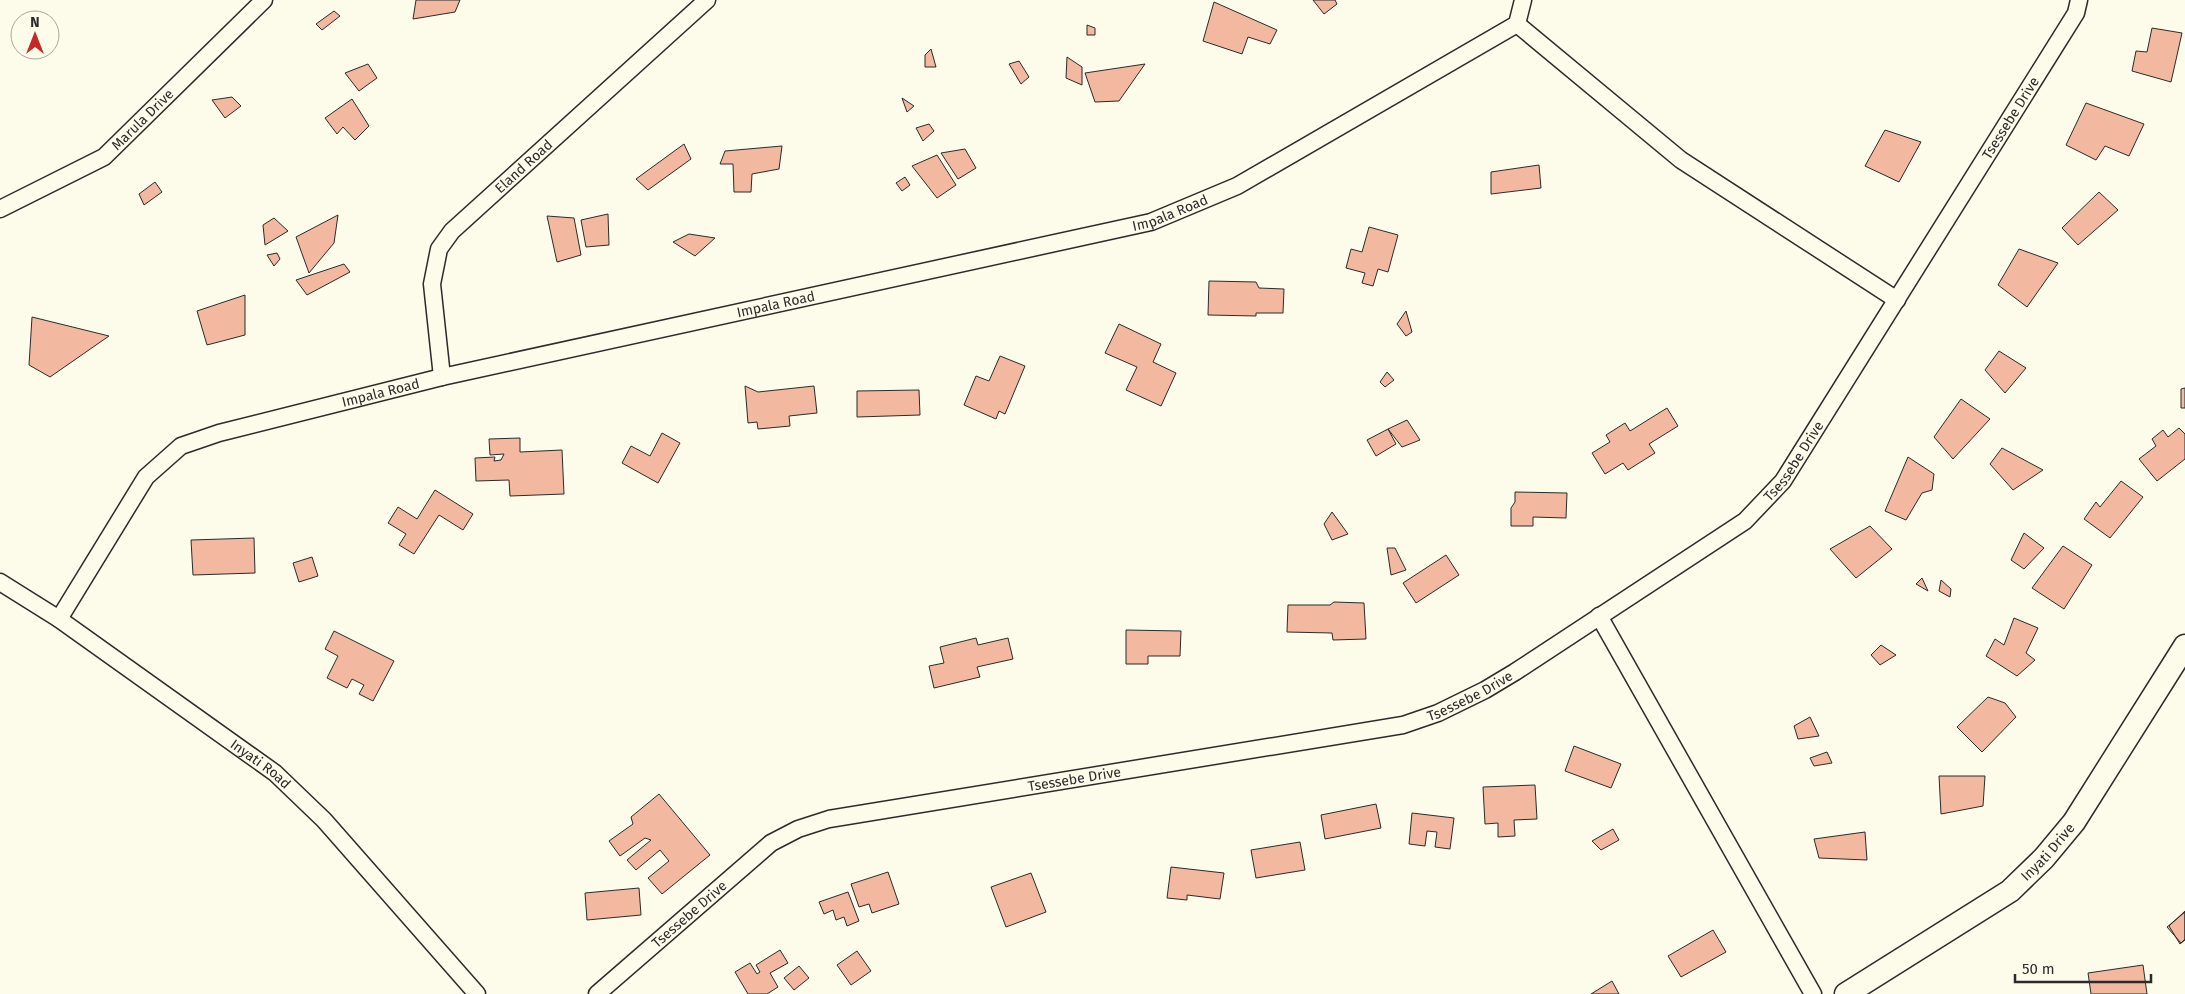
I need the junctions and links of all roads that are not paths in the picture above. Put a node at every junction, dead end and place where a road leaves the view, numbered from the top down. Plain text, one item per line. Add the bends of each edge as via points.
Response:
1 (264, 0) edge
2 (707, 0) edge
3 (1523, 0) edge
4 (2079, 0) edge
5 (1517, 24) junction
6 (0, 209) edge
7 (1897, 300) junction
8 (442, 377) junction
9 (0, 582) edge
10 (1599, 616) junction
11 (59, 619) junction
12 (2185, 646) edge
13 (477, 994) edge
14 (597, 994) edge
15 (1813, 994) edge
16 (1846, 994) edge

1 - 6 street, Marula Drive via 104,157
2 - 8 street, Eland Road via 452,230 439,249 432,284
3 - 5 street
4 - 7 street, Tsessebe Drive via 2076,13
5 - 7 street via 1681,160
5 - 8 street, Impala Road via 1237,186 1151,222
7 - 10 street, Tsessebe Drive via 1783,481 1745,521
8 - 11 street, Impala Road via 219,433 181,446 146,477
9 - 11 street, Inyati Road
10 - 14 street, Tsessebe Drive via 1485,690 1438,713 1404,724 829,819 798,829 770,843
10 - 15 street
11 - 13 street, Inyati Road via 275,773 324,820
12 - 16 street, Inyati Drive via 2074,822 2044,858 2010,891

